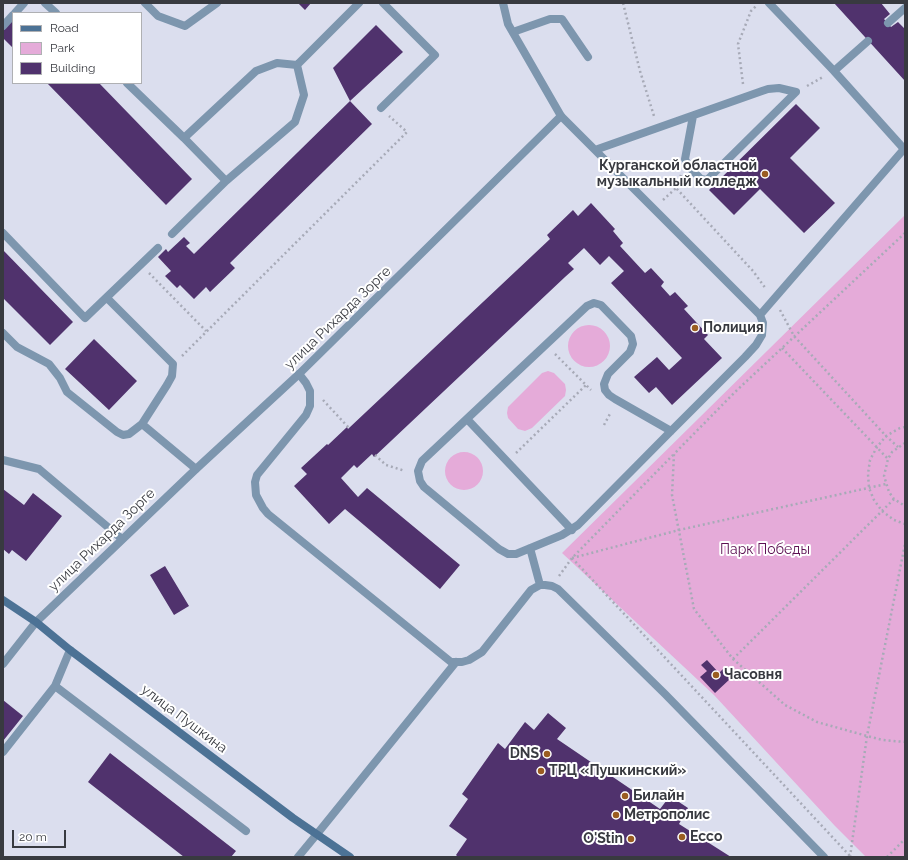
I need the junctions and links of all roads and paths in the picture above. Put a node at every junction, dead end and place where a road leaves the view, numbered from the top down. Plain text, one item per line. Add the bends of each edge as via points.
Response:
1 (24, 3) edge
2 (45, 3) edge
3 (145, 3) edge
4 (217, 3) edge
5 (359, 3) edge
6 (383, 3) edge
7 (503, 3) edge
8 (623, 3) edge
9 (759, 3) edge
10 (769, 3) edge
11 (905, 8) edge
12 (16, 12) edge
13 (55, 12) edge
14 (12, 16) edge
15 (888, 23) dead end
16 (3, 26) edge
17 (512, 32) junction
18 (868, 41) dead end
19 (588, 57) dead end
20 (296, 65) junction
21 (834, 71) junction
22 (128, 84) edge
23 (796, 92) junction
24 (745, 97) junction
25 (381, 108) joint
26 (561, 116) junction
27 (692, 116) junction
28 (658, 128) junction
29 (184, 138) junction
30 (595, 150) junction
31 (226, 181) junction
32 (676, 188) dead end
33 (654, 209) junction
34 (3, 233) edge
35 (905, 233) edge
36 (172, 234) dead end
37 (158, 248) dead end
38 (140, 265) junction
39 (107, 298) junction
40 (760, 315) junction
41 (206, 331) junction
42 (3, 333) edge
43 (546, 345) junction
44 (782, 348) junction
45 (173, 364) junction
46 (302, 377) junction
47 (586, 385) junction
48 (596, 395) dead end
49 (467, 419) junction
50 (142, 424) junction
51 (905, 427) edge
52 (349, 428) dead end
53 (671, 431) junction
54 (905, 443) edge
55 (877, 447) junction
56 (674, 454) junction
57 (375, 455) dead end
58 (888, 459) junction
59 (3, 460) edge
60 (507, 462) junction
61 (196, 469) junction
62 (418, 476) junction
63 (886, 484) junction
64 (870, 488) junction
65 (894, 499) junction
66 (905, 506) edge
67 (882, 511) junction
68 (905, 524) edge
69 (572, 530) junction
70 (678, 530) junction
71 (122, 539) junction
72 (905, 544) edge
73 (530, 548) junction
74 (572, 558) junction
75 (540, 586) junction
76 (552, 586) junction
77 (3, 600) edge
78 (36, 622) junction
79 (70, 650) junction
80 (733, 659) junction
81 (456, 662) junction
82 (3, 664) edge
83 (55, 686) junction
84 (867, 736) junction
85 (905, 742) edge
86 (3, 752) edge
87 (246, 830) dead end
88 (317, 834) junction
89 (905, 839) edge
90 (298, 857) edge
91 (350, 857) edge
92 (824, 857) edge
93 (850, 857) edge
94 (887, 857) edge

1 - 12 street
2 - 13 street
3 - 4 street via 158,16 185,26
5 - 20 street
6 - 25 street via 435,55
7 - 17 street
8 - 28 path
9 - 24 path via 751,11 738,44
10 - 21 street
11 - 15 street
14 - 16 street
17 - 19 street via 550,19 562,19
17 - 26 street
18 - 21 street
20 - 29 street via 277,63 256,71
20 - 31 street via 304,95 295,122
21 - 23 path
21 - 40 street via 904,149
22 - 29 street
23 - 24 street via 774,88
23 - 27 street via 707,180 701,179 685,159
24 - 27 street
25 - 41 path via 407,132
26 - 30 street
26 - 46 street, улица Рихарда Зорге
27 - 28 street
28 - 30 street
29 - 31 street
30 - 33 street
31 - 36 street
32 - 33 path
33 - 40 street
34 - 39 street via 85,318
35 - 44 path
37 - 38 street
38 - 39 street
38 - 41 path
39 - 45 street
40 - 53 street via 763,331 760,340
41 - 45 path
42 - 50 street via 17,347 50,364 67,392 117,432 129,434
43 - 47 path
43 - 49 street
43 - 53 street via 587,306 594,303 601,305 631,336 633,344 630,352 608,374 604,384 605,390 615,399
44 - 55 path
44 - 56 path
45 - 50 street via 172,376
46 - 52 path
46 - 61 street, улица Рихарда Зорге
46 - 81 street via 310,392 310,406 306,415 258,475 254,488 258,502 268,514 451,662
47 - 48 path
47 - 60 path
49 - 60 street
49 - 62 street via 422,461
50 - 61 street
51 - 55 path via 886,436
53 - 69 street
54 - 58 path via 892,452
55 - 58 path
55 - 64 path via 870,460
56 - 70 path via 672,495
56 - 74 path
57 - 62 path via 386,465
58 - 63 path via 884,476
59 - 71 street via 39,469
60 - 69 street
61 - 71 street, улица Рихарда Зорге
62 - 73 street via 424,487 503,553 516,554
63 - 64 path
63 - 65 path
64 - 67 path via 874,500
64 - 70 path
65 - 66 path
65 - 67 path
67 - 68 path
67 - 80 path
69 - 73 street
70 - 74 path
70 - 80 path via 694,609
71 - 78 street, улица Рихарда Зорге
72 - 84 path
73 - 75 street
74 - 76 path
74 - 93 path
75 - 76 street
75 - 81 street via 531,590 482,652 469,660
76 - 92 street via 665,694
77 - 78 main road, улица Пушкина
78 - 79 main road, улица Пушкина
78 - 82 street, улица Рихарда Зорге
79 - 83 street
79 - 88 main road, улица Пушкина
80 - 84 path via 785,705 817,722
81 - 88 street
83 - 86 street
83 - 87 street
84 - 85 path
84 - 93 path
88 - 90 street
88 - 91 main road, улица Пушкина
89 - 94 path

